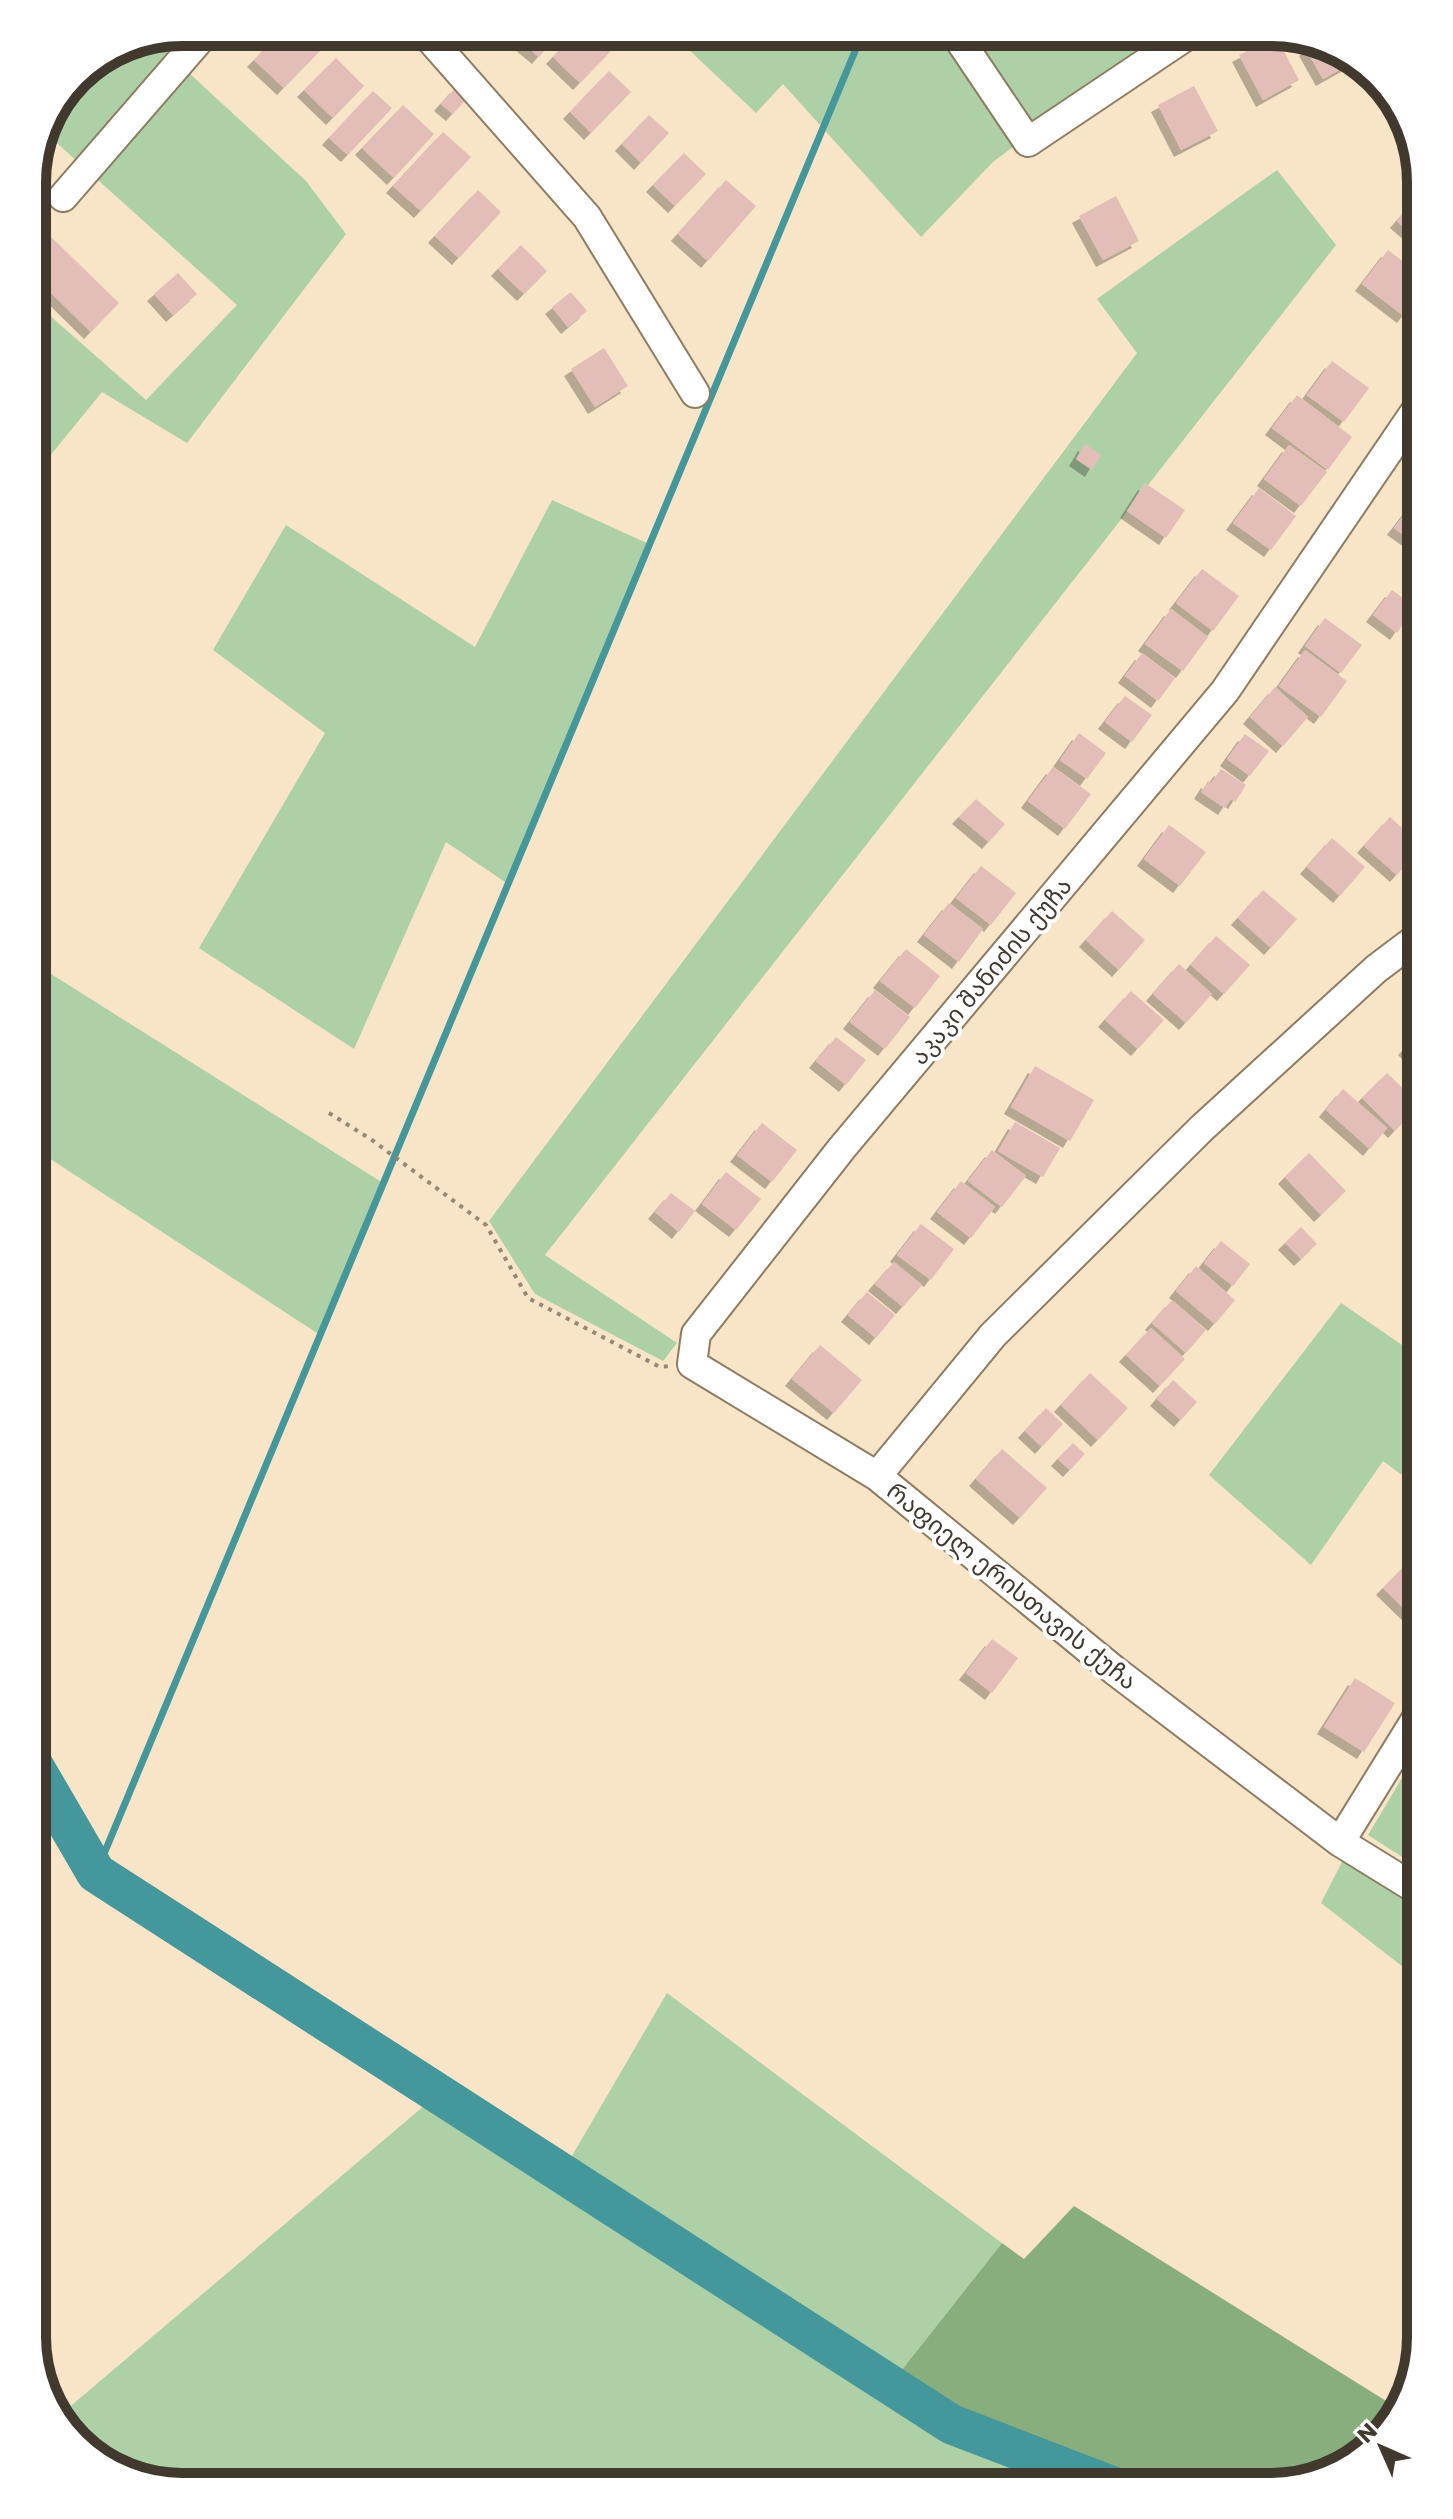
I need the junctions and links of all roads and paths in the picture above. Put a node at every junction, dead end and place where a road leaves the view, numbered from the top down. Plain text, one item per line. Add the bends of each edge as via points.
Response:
1 (194, 46) edge
2 (436, 46) edge
3 (963, 46) edge
4 (1171, 46) edge
5 (63, 197) dead end
6 (695, 393) dead end
7 (1407, 424) edge
8 (1407, 946) edge
9 (329, 1113) dead end
10 (692, 1364) junction
11 (877, 1476) junction
12 (1407, 1734) edge
13 (1340, 1842) junction
14 (1407, 1883) edge

1 - 5 street
2 - 6 street via 587,217
3 - 4 street via 1028,142
7 - 10 street, აკაკი შანიძის ქუჩა via 1225,691 842,1148 696,1334
8 - 11 street, რაფიელ ერისთავის ქუჩა via 1202,1128 993,1335
9 - 10 path via 486,1225 528,1298 660,1367
10 - 11 street
11 - 13 street, რაფიელ ერისთავის ქუჩა via 1114,1670
12 - 13 street
13 - 14 street, რაფიელ ერისთავის ქუჩა

